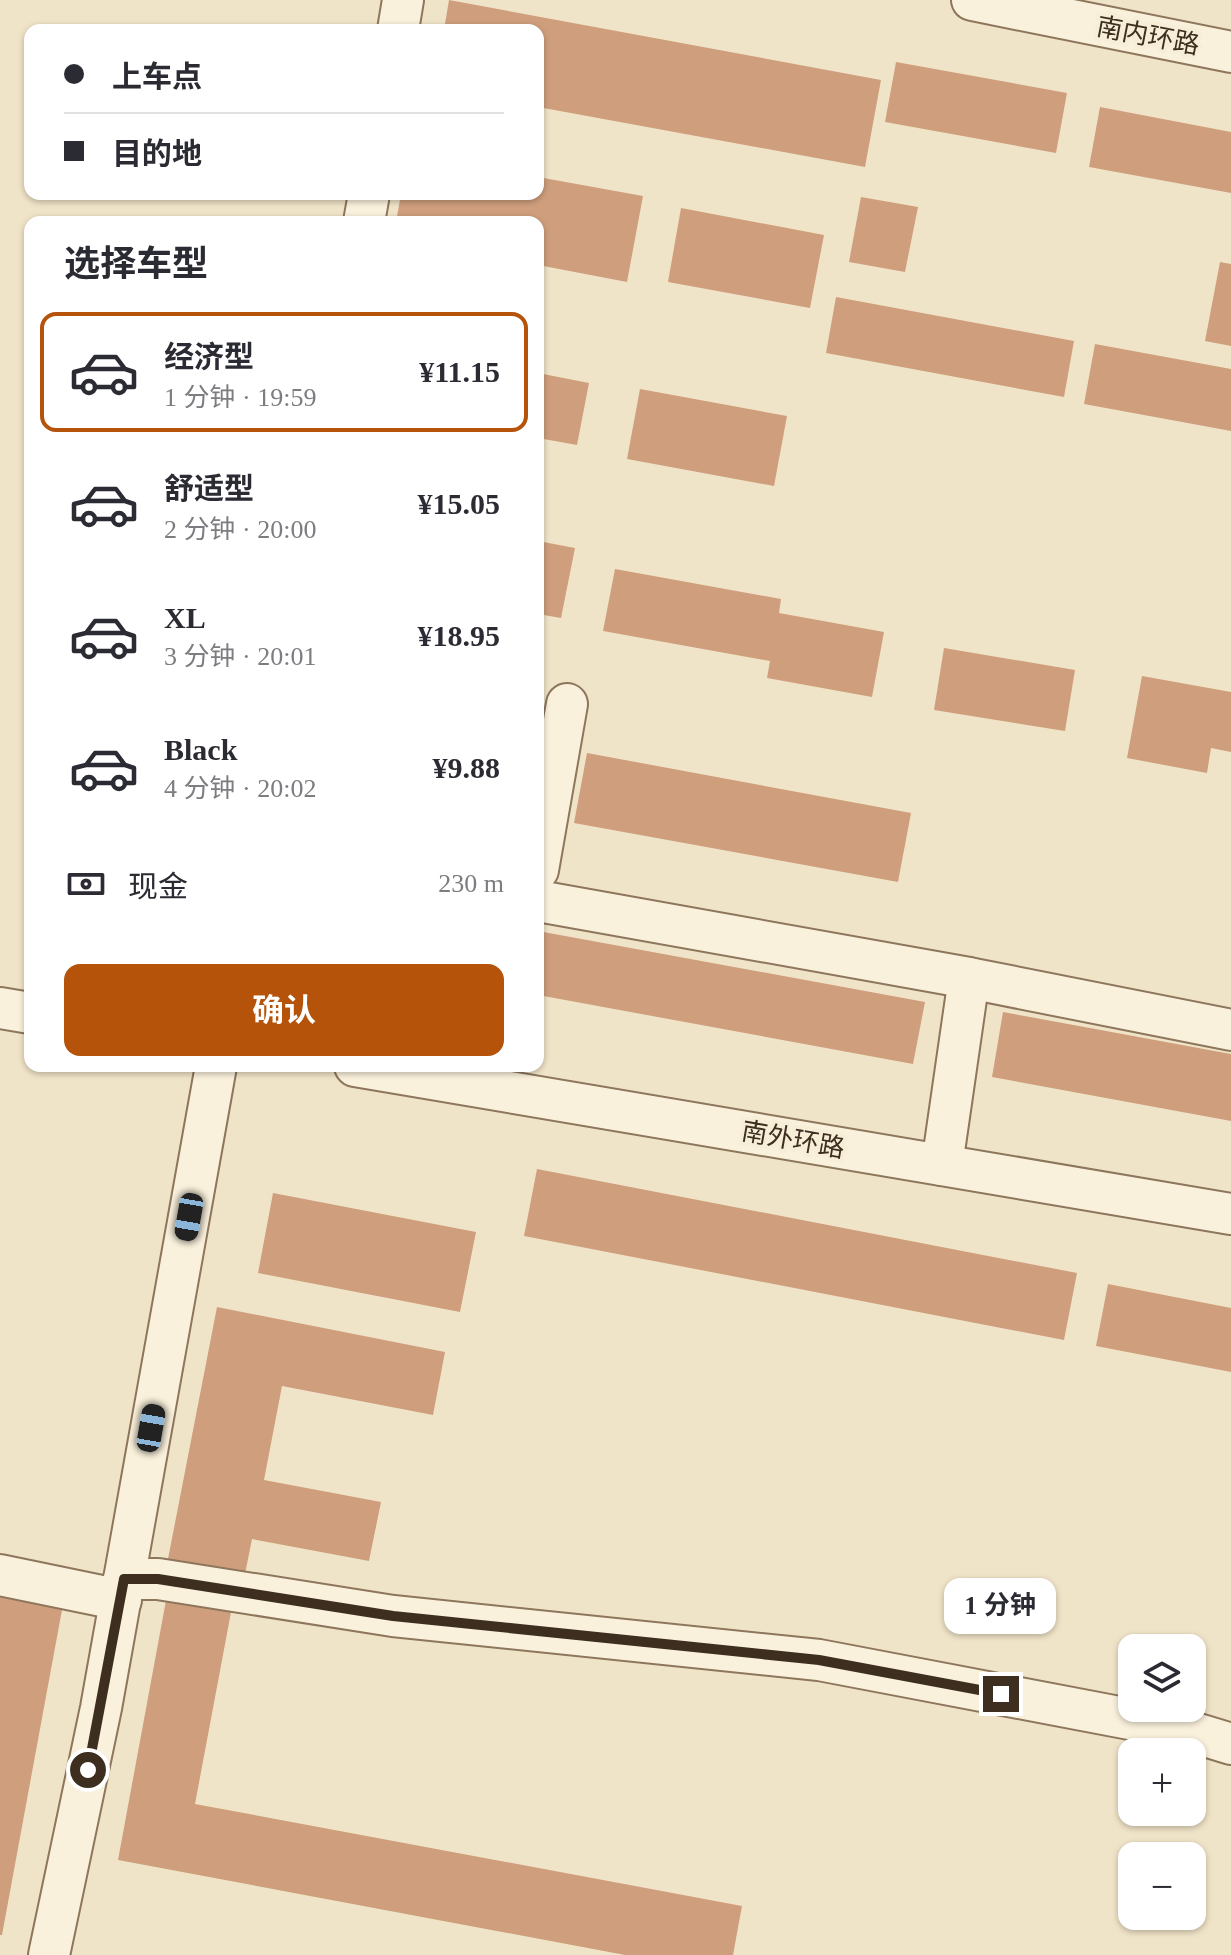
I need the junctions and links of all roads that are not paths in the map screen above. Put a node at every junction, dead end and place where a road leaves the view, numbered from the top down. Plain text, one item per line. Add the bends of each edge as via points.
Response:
1 (403, 0) edge
2 (972, 0) edge
3 (399, 24) edge
4 (1231, 52) edge
5 (567, 704) dead end
6 (544, 836) edge
7 (544, 902) edge
8 (969, 978) junction
9 (0, 1008) edge
10 (24, 1012) edge
11 (1231, 1030) edge
12 (215, 1072) edge
13 (391, 1072) edge
14 (942, 1165) junction
15 (1231, 1214) edge
16 (0, 1575) edge
17 (122, 1589) junction
18 (1231, 1744) edge
19 (49, 1955) edge

1 - 3 street
2 - 4 street, 南内环路
5 - 6 street
7 - 8 street
8 - 11 street
8 - 14 street
9 - 10 street
12 - 17 street
13 - 14 street, 南外环路
14 - 15 street, 南外环路
16 - 17 street
17 - 18 street via 158,1579 393,1616 819,1660 1182,1729
17 - 19 street

